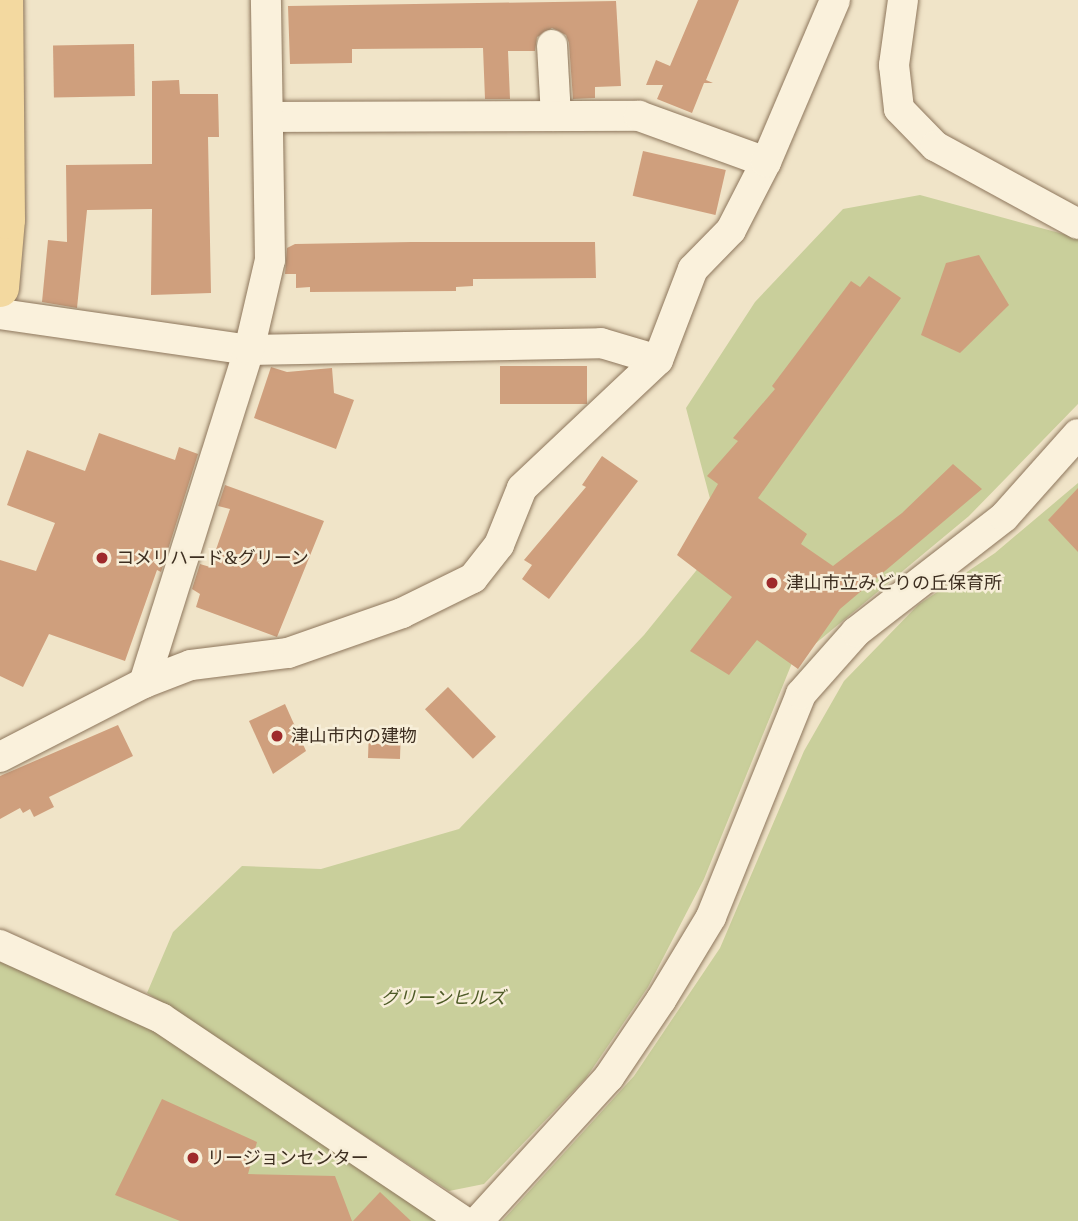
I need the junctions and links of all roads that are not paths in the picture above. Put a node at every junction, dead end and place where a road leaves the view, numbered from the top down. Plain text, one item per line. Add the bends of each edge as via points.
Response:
1 (5, 0) edge
2 (266, 0) edge
3 (835, 0) edge
4 (903, 0) edge
5 (552, 45) dead end
6 (556, 116) junction
7 (268, 117) junction
8 (766, 162) junction
9 (1078, 224) edge
10 (0, 288) edge
11 (0, 314) edge
12 (249, 350) junction
13 (658, 360) junction
14 (1078, 434) edge
15 (144, 683) junction
16 (0, 757) edge
17 (0, 945) edge
18 (463, 1221) edge
19 (478, 1221) edge

1 - 10 main road via 6,220
2 - 7 street
3 - 8 street
4 - 9 street via 894,65 899,109 935,146
5 - 6 street
6 - 7 street
6 - 8 street via 639,116
7 - 12 street via 271,260
8 - 13 street via 731,230 693,269
11 - 12 street
12 - 13 street via 601,343
12 - 15 street
13 - 15 street via 522,488 499,545 473,578 402,613 288,653 191,665
14 - 19 street via 1004,517 856,632 801,694 711,917 662,1000 609,1077
15 - 16 street
17 - 18 street via 161,1018

